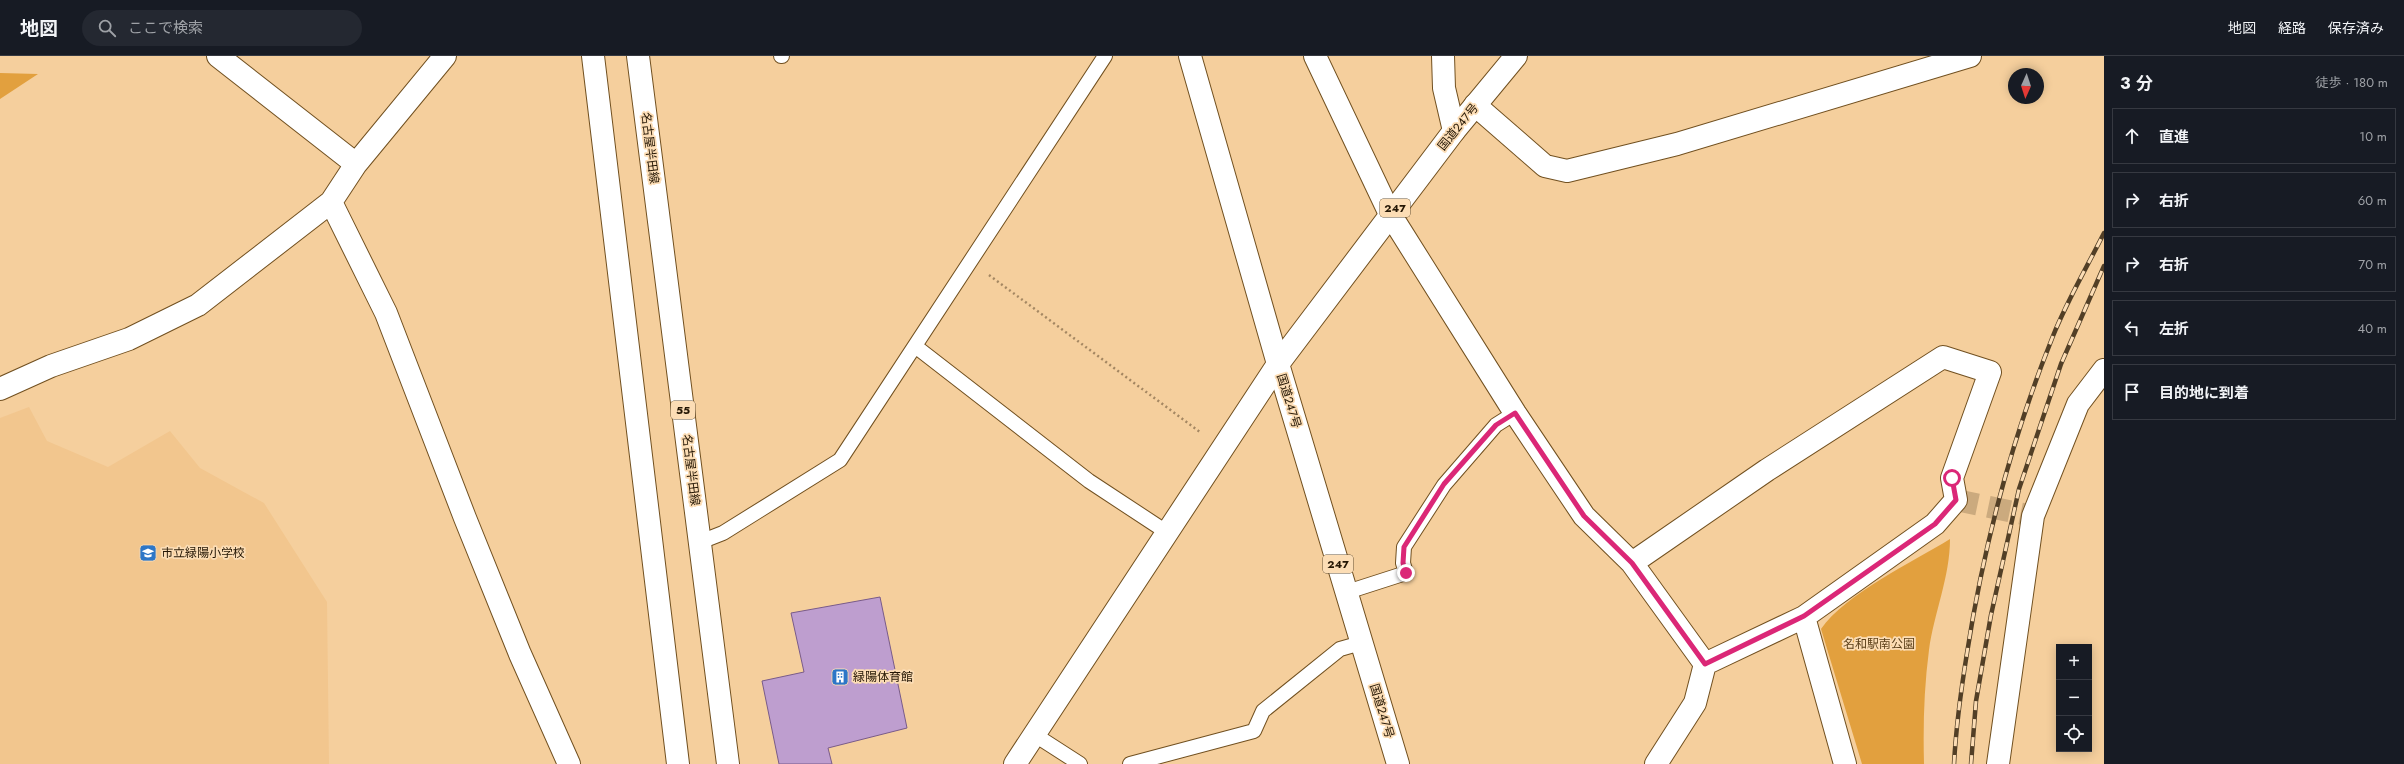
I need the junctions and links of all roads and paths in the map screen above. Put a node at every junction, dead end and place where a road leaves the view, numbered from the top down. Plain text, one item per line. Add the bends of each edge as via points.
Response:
1 (218, 56) edge
2 (444, 56) edge
3 (593, 56) edge
4 (638, 56) edge
5 (1105, 56) edge
6 (1190, 56) edge
7 (1315, 56) edge
8 (1444, 56) edge
9 (1516, 56) edge
10 (1970, 56) edge
11 (1475, 106) junction
12 (1454, 131) junction
13 (356, 164) junction
14 (331, 202) junction
15 (1390, 214) junction
16 (970, 261) junction
17 (915, 346) junction
18 (1278, 364) junction
19 (2104, 370) edge
20 (0, 389) edge
21 (1515, 413) junction
22 (1223, 448) junction
23 (1168, 533) junction
24 (700, 542) junction
25 (1632, 563) junction
26 (1346, 592) junction
27 (1804, 616) junction
28 (1361, 643) junction
29 (1705, 664) junction
30 (1035, 735) junction
31 (570, 764) edge
32 (678, 764) edge
33 (728, 764) edge
34 (1015, 764) edge
35 (1080, 764) edge
36 (1130, 764) edge
37 (1398, 764) edge
38 (1656, 764) edge
39 (1845, 764) edge
40 (1998, 764) edge

1 - 13 main road
2 - 13 main road
3 - 32 main road
4 - 24 main road, 名古屋半田線 / 55
5 - 16 lane
6 - 18 main road
7 - 15 main road
8 - 12 main road via 1444,88
9 - 11 main road, 国道247号 / 247
10 - 11 main road via 1677,144 1567,171 1545,166
11 - 12 main road, 国道247号 / 247
12 - 15 main road, 国道247号 / 247
13 - 14 main road
14 - 20 main road via 198,305 129,339 51,366
14 - 31 main road via 386,313 520,654
15 - 18 main road, 国道247号 / 247
15 - 21 main road
16 - 17 lane
16 - 22 path
17 - 23 lane via 1089,481
17 - 24 lane via 840,460 723,533
18 - 22 main road
18 - 26 main road, 国道247号 / 247
19 - 40 main road via 2078,404 2033,516
21 - 25 main road via 1584,516
21 - 26 lane via 1496,425 1444,484 1404,547 1403,563 1406,573
22 - 23 main road
23 - 30 main road
24 - 33 main road, 名古屋半田線 / 55
25 - 27 main road via 1767,470 1943,357 1990,372 1952,478 1956,500 1935,524
25 - 29 main road
26 - 28 main road, 国道247号 / 247
27 - 29 main road
27 - 39 main road
28 - 36 lane via 1340,649 1262,711 1254,731
28 - 37 main road, 国道247号 / 247
29 - 38 main road via 1695,703
30 - 34 main road
30 - 35 lane

